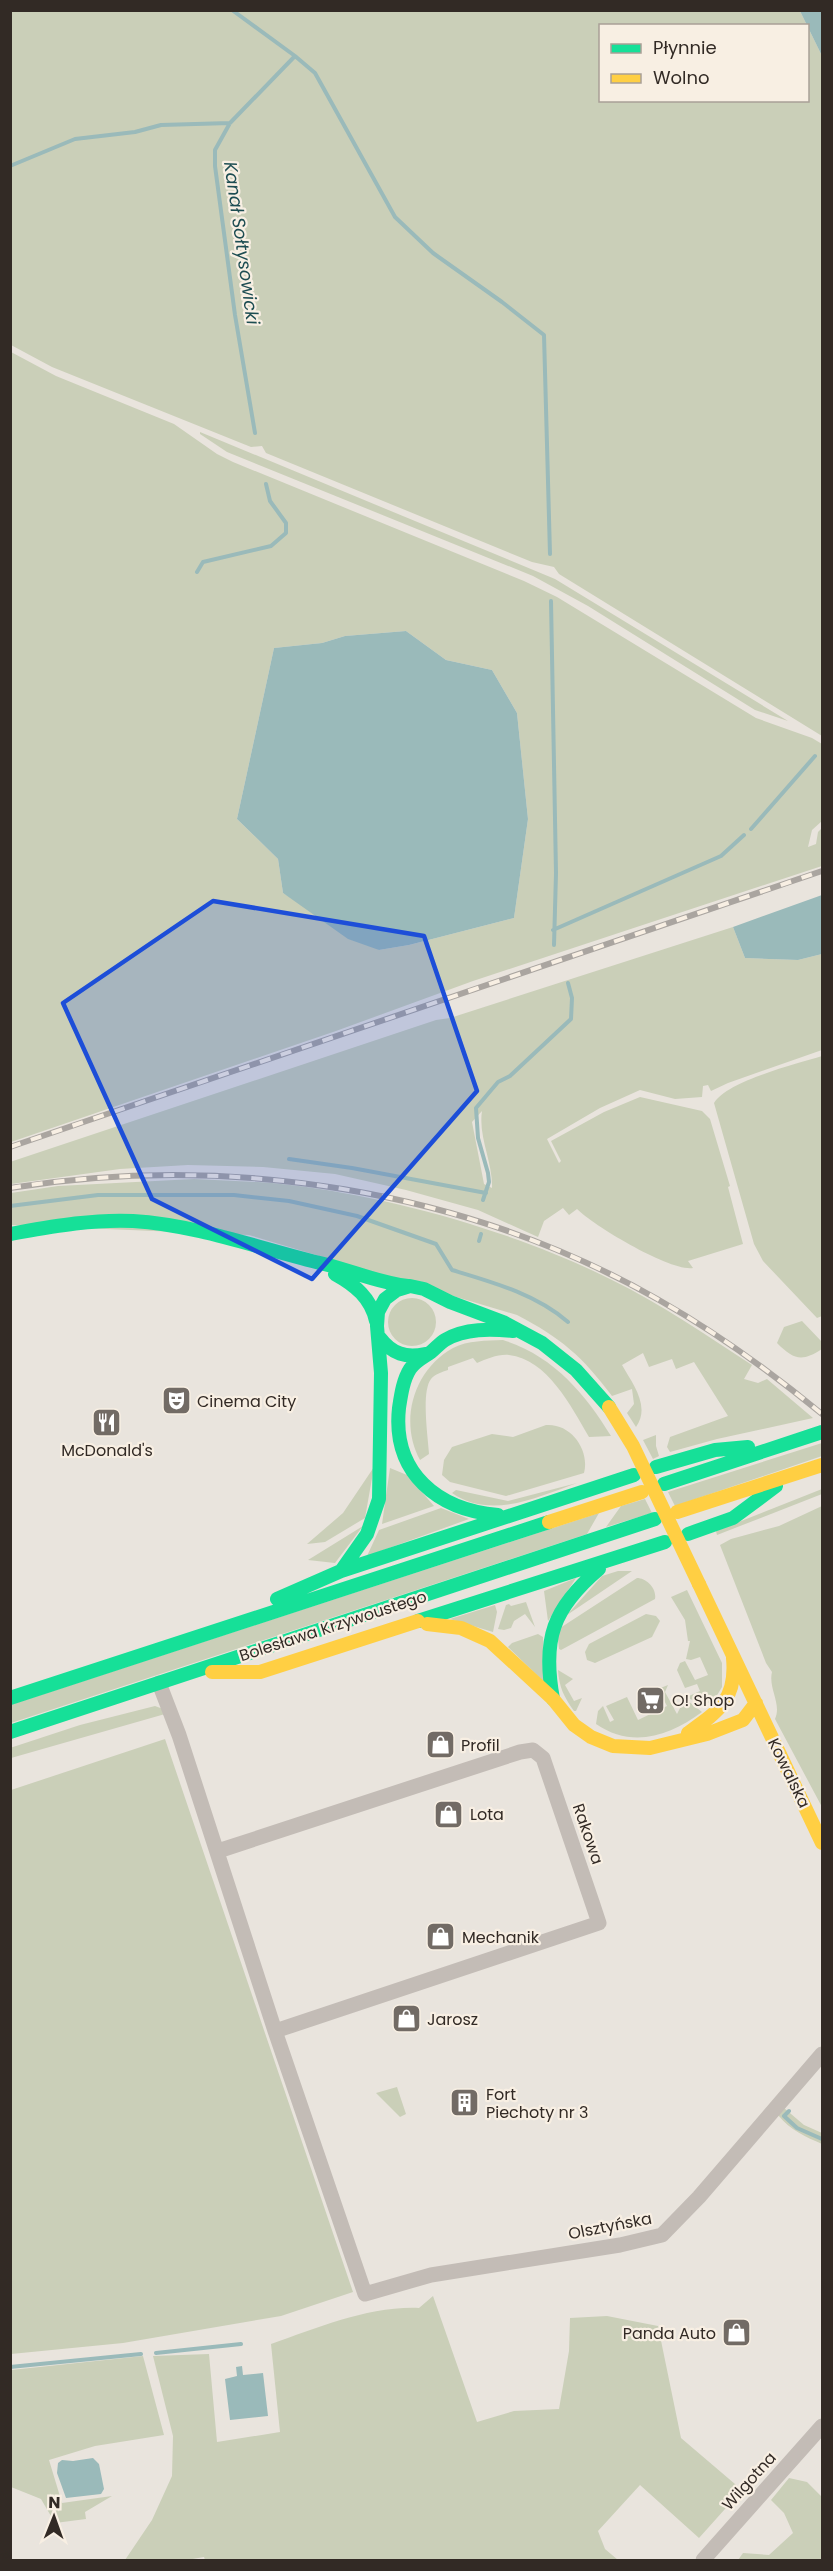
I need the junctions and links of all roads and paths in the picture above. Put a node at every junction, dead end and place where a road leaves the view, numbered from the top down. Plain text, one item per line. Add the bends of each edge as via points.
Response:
1 (10, 1234) edge
2 (308, 1261) junction
3 (408, 1286) junction
4 (436, 1295) junction
5 (376, 1321) junction
6 (528, 1334) junction
7 (380, 1338) junction
8 (431, 1350) junction
9 (822, 1432) edge
10 (784, 1443) junction
11 (822, 1465) edge
12 (656, 1467) dead end
13 (633, 1475) dead end
14 (792, 1475) junction
15 (664, 1484) dead end
16 (642, 1492) dead end
17 (677, 1512) dead end
18 (509, 1515) junction
19 (655, 1519) dead end
20 (688, 1534) dead end
21 (665, 1542) dead end
22 (609, 1561) junction
23 (341, 1571) junction
24 (414, 1624) junction
25 (229, 1626) junction
26 (731, 1652) junction
27 (191, 1673) junction
28 (159, 1683) junction
29 (10, 1698) edge
30 (554, 1699) junction
31 (756, 1703) junction
32 (724, 1729) junction
33 (10, 1732) edge
34 (679, 1740) junction
35 (776, 1745) junction
36 (822, 1843) edge
37 (218, 1851) junction
38 (275, 2031) junction
39 (822, 2054) edge
40 (822, 2426) edge
41 (702, 2560) edge

1 - 2 main road via 80,1222 149,1222
2 - 3 main road
2 - 5 main road via 361,1292
3 - 4 main road
3 - 5 main road via 384,1300
4 - 6 main road, Kowalska
4 - 8 main road via 447,1319 444,1335
5 - 7 main road
6 - 8 main road via 474,1331
6 - 26 main road, Kowalska, bridge via 550,1346 574,1367 609,1407 633,1446
7 - 8 main road via 397,1354 411,1357
7 - 23 main road via 380,1491 372,1525
8 - 18 main road via 415,1362 407,1375 399,1407 399,1435 408,1466 426,1488 450,1504 481,1515
9 - 10 main road
10 - 12 main road via 715,1450
10 - 15 main road
11 - 14 main road
13 - 18 main road
14 - 17 main road
14 - 20 main road via 733,1518
16 - 25 main road, Bolesława Krzywoustego
18 - 23 main road
19 - 27 main road, Bolesława Krzywoustego
21 - 22 main road
22 - 24 main road
22 - 30 main road via 570,1595 555,1619 547,1653
23 - 25 main road via 273,1601
24 - 27 main road via 260,1672
24 - 30 main road via 448,1625 483,1637
25 - 29 main road, Bolesława Krzywoustego
26 - 31 main road, Kowalska
26 - 34 main road via 734,1679 721,1710
27 - 28 main road, Bolesława Krzywoustego
28 - 33 main road, Bolesława Krzywoustego
28 - 37 street
30 - 34 main road via 574,1725 606,1744 639,1749
31 - 32 main road via 743,1720
31 - 35 main road, Kowalska
32 - 34 main road
32 - 35 main road via 753,1732
35 - 36 main road, Kowalska
37 - 38 street
37 - 38 street, Rakowa via 533,1750 543,1758 599,1923
38 - 39 street, Olsztyńska via 365,2294 431,2275 662,2235
40 - 41 street, Wilgotna

